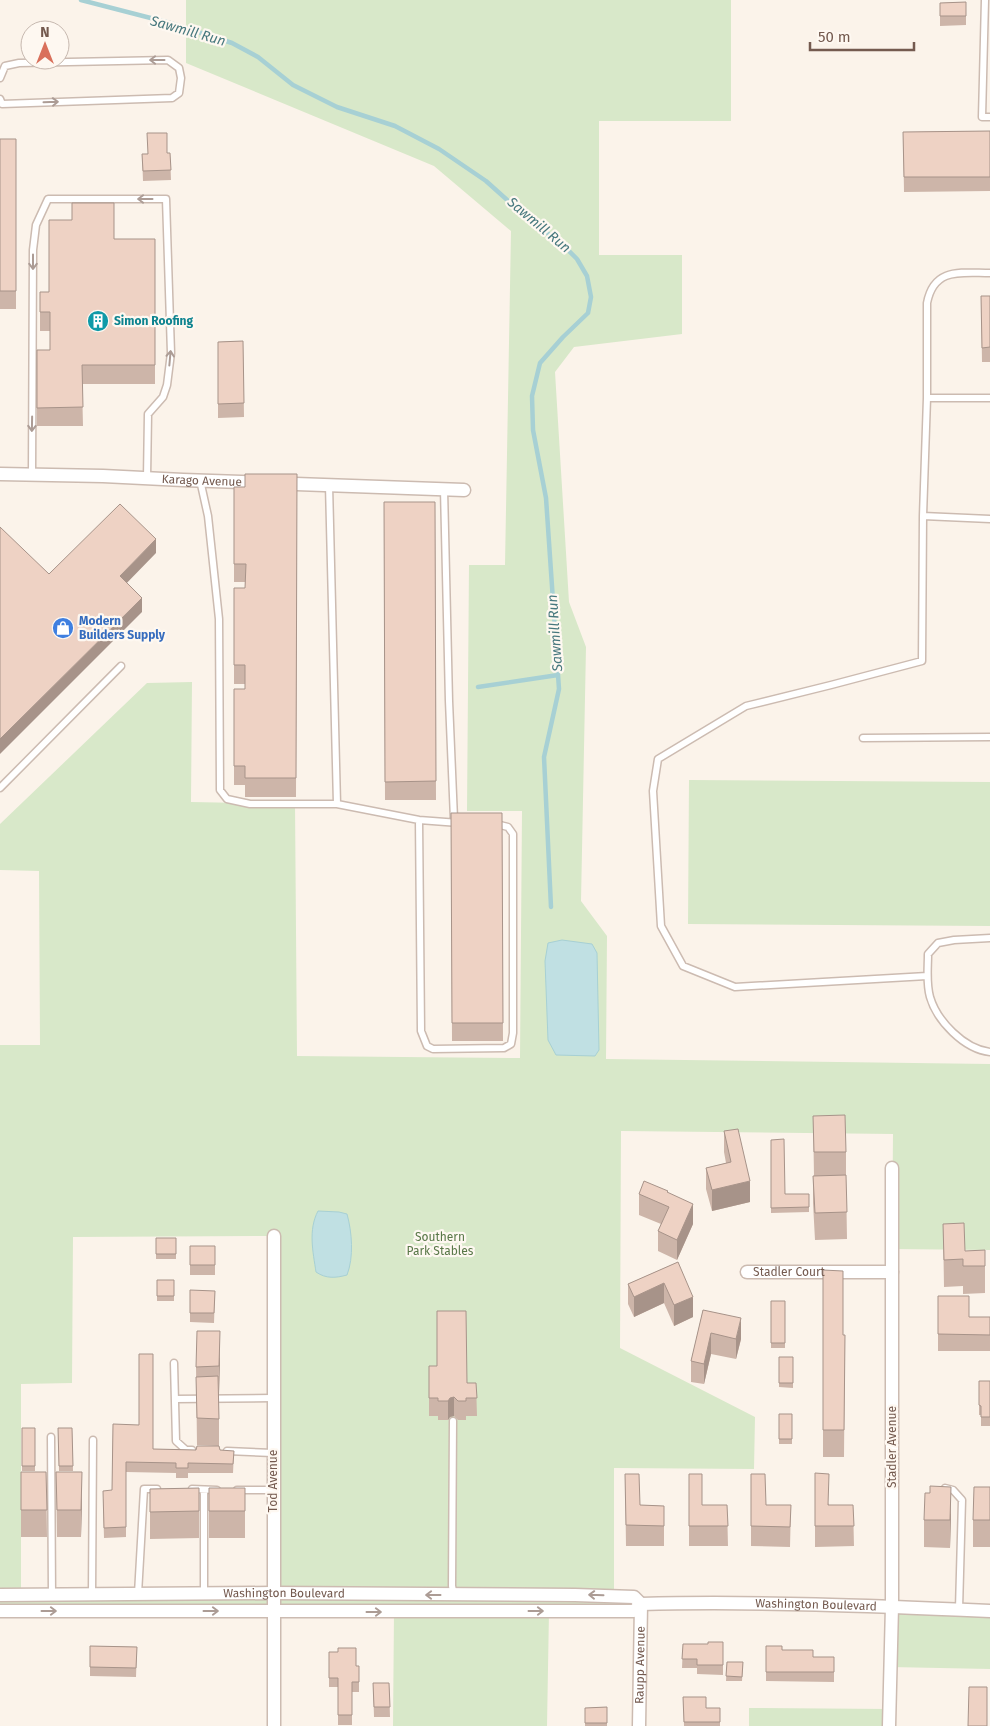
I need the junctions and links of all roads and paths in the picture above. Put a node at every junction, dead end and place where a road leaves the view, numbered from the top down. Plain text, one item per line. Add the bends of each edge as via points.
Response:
1 (985, 0) edge
2 (0, 78) edge
3 (0, 99) edge
4 (990, 117) edge
5 (990, 272) edge
6 (927, 398) junction
7 (990, 398) edge
8 (0, 474) edge
9 (32, 475) junction
10 (147, 478) junction
11 (200, 480) junction
12 (329, 484) junction
13 (444, 489) junction
14 (464, 490) dead end
15 (923, 516) junction
16 (990, 519) edge
17 (122, 666) dead end
18 (990, 737) edge
19 (863, 738) dead end
20 (0, 788) edge
21 (337, 804) junction
22 (419, 820) junction
23 (455, 823) junction
24 (464, 823) edge
25 (492, 824) edge
26 (990, 938) edge
27 (927, 976) junction
28 (990, 1052) edge
29 (892, 1168) dead end
30 (274, 1236) dead end
31 (747, 1272) dead end
32 (892, 1272) junction
33 (174, 1363) dead end
34 (273, 1398) junction
35 (175, 1399) junction
36 (453, 1421) dead end
37 (51, 1437) dead end
38 (93, 1440) dead end
39 (195, 1450) edge
40 (215, 1451) edge
41 (273, 1453) junction
42 (943, 1487) edge
43 (164, 1489) edge
44 (184, 1489) edge
45 (204, 1490) junction
46 (224, 1490) edge
47 (233, 1490) edge
48 (273, 1490) junction
49 (138, 1594) junction
50 (204, 1594) junction
51 (273, 1594) junction
52 (0, 1595) edge
53 (52, 1595) junction
54 (92, 1595) junction
55 (113, 1595) junction
56 (454, 1595) junction
57 (641, 1604) junction
58 (892, 1606) junction
59 (959, 1609) junction
60 (0, 1611) edge
61 (274, 1611) junction
62 (990, 1611) edge
63 (113, 1612) junction
64 (455, 1612) junction
65 (274, 1726) edge
66 (639, 1726) edge
67 (889, 1726) edge

1 - 4 lane via 982,117
3 -> 2 lane via 2,104 172,98 179,93 181,78 179,68 168,60 19,63 5,66
5 - 6 lane via 953,273 939,279 930,291
6 - 7 lane
6 - 15 lane
8 - 9 street, Karago Avenue
9 - 10 street, Karago Avenue
10 -> 9 lane via 148,414 163,397 170,353 166,199 48,199 36,225 33,250
10 - 11 street, Karago Avenue
11 - 12 street, Karago Avenue
11 - 21 lane via 208,516 219,619 220,790 227,799 250,804
12 - 13 street, Karago Avenue
12 - 21 lane
13 - 14 street, Karago Avenue
13 - 23 lane via 448,701
15 - 16 lane
15 - 27 lane via 922,661 746,706 658,759 653,791 661,926 683,966 735,987
17 - 20 lane
18 - 19 lane
21 - 22 lane
22 - 23 lane
22 - 25 lane via 421,1031 426,1046 434,1049 504,1048 511,1044 513,834 508,827
23 - 24 lane
26 - 27 lane via 938,944 928,954
27 - 28 lane via 930,997 939,1015 960,1038 973,1047
29 - 32 street, Stadler Avenue
30 - 34 street, Tod Avenue
31 - 32 street, Stadler Court
32 - 58 street, Stadler Avenue
33 - 35 lane
34 - 35 lane
34 - 41 street, Tod Avenue
35 - 39 lane via 176,1441 186,1450
36 - 56 lane
37 - 53 lane
38 - 54 lane
40 - 41 lane
41 - 48 street, Tod Avenue
42 - 59 lane via 953,1490 962,1500
43 - 49 lane via 144,1489
44 - 45 lane
45 - 46 lane
45 - 50 lane
47 - 48 lane
48 - 51 street, Tod Avenue
49 - 50 street, Washington Boulevard
49 - 55 street, Washington Boulevard
50 - 51 street, Washington Boulevard
56 -> 51 street, Washington Boulevard
51 - 61 street, Tod Avenue
52 - 53 street, Washington Boulevard
53 - 54 street, Washington Boulevard
54 - 55 street, Washington Boulevard
55 - 63 street
57 -> 56 street, Washington Boulevard via 634,1597
56 - 64 street
57 - 58 street, Washington Boulevard
64 -> 57 street, Washington Boulevard via 634,1611
57 - 66 street, Raupp Avenue
58 - 59 street, Washington Boulevard
58 - 67 street, Stadler Avenue
59 - 62 street, Washington Boulevard
60 -> 63 street, Washington Boulevard
63 -> 61 street, Washington Boulevard
61 -> 64 street, Washington Boulevard
61 - 65 street, Tod Avenue

